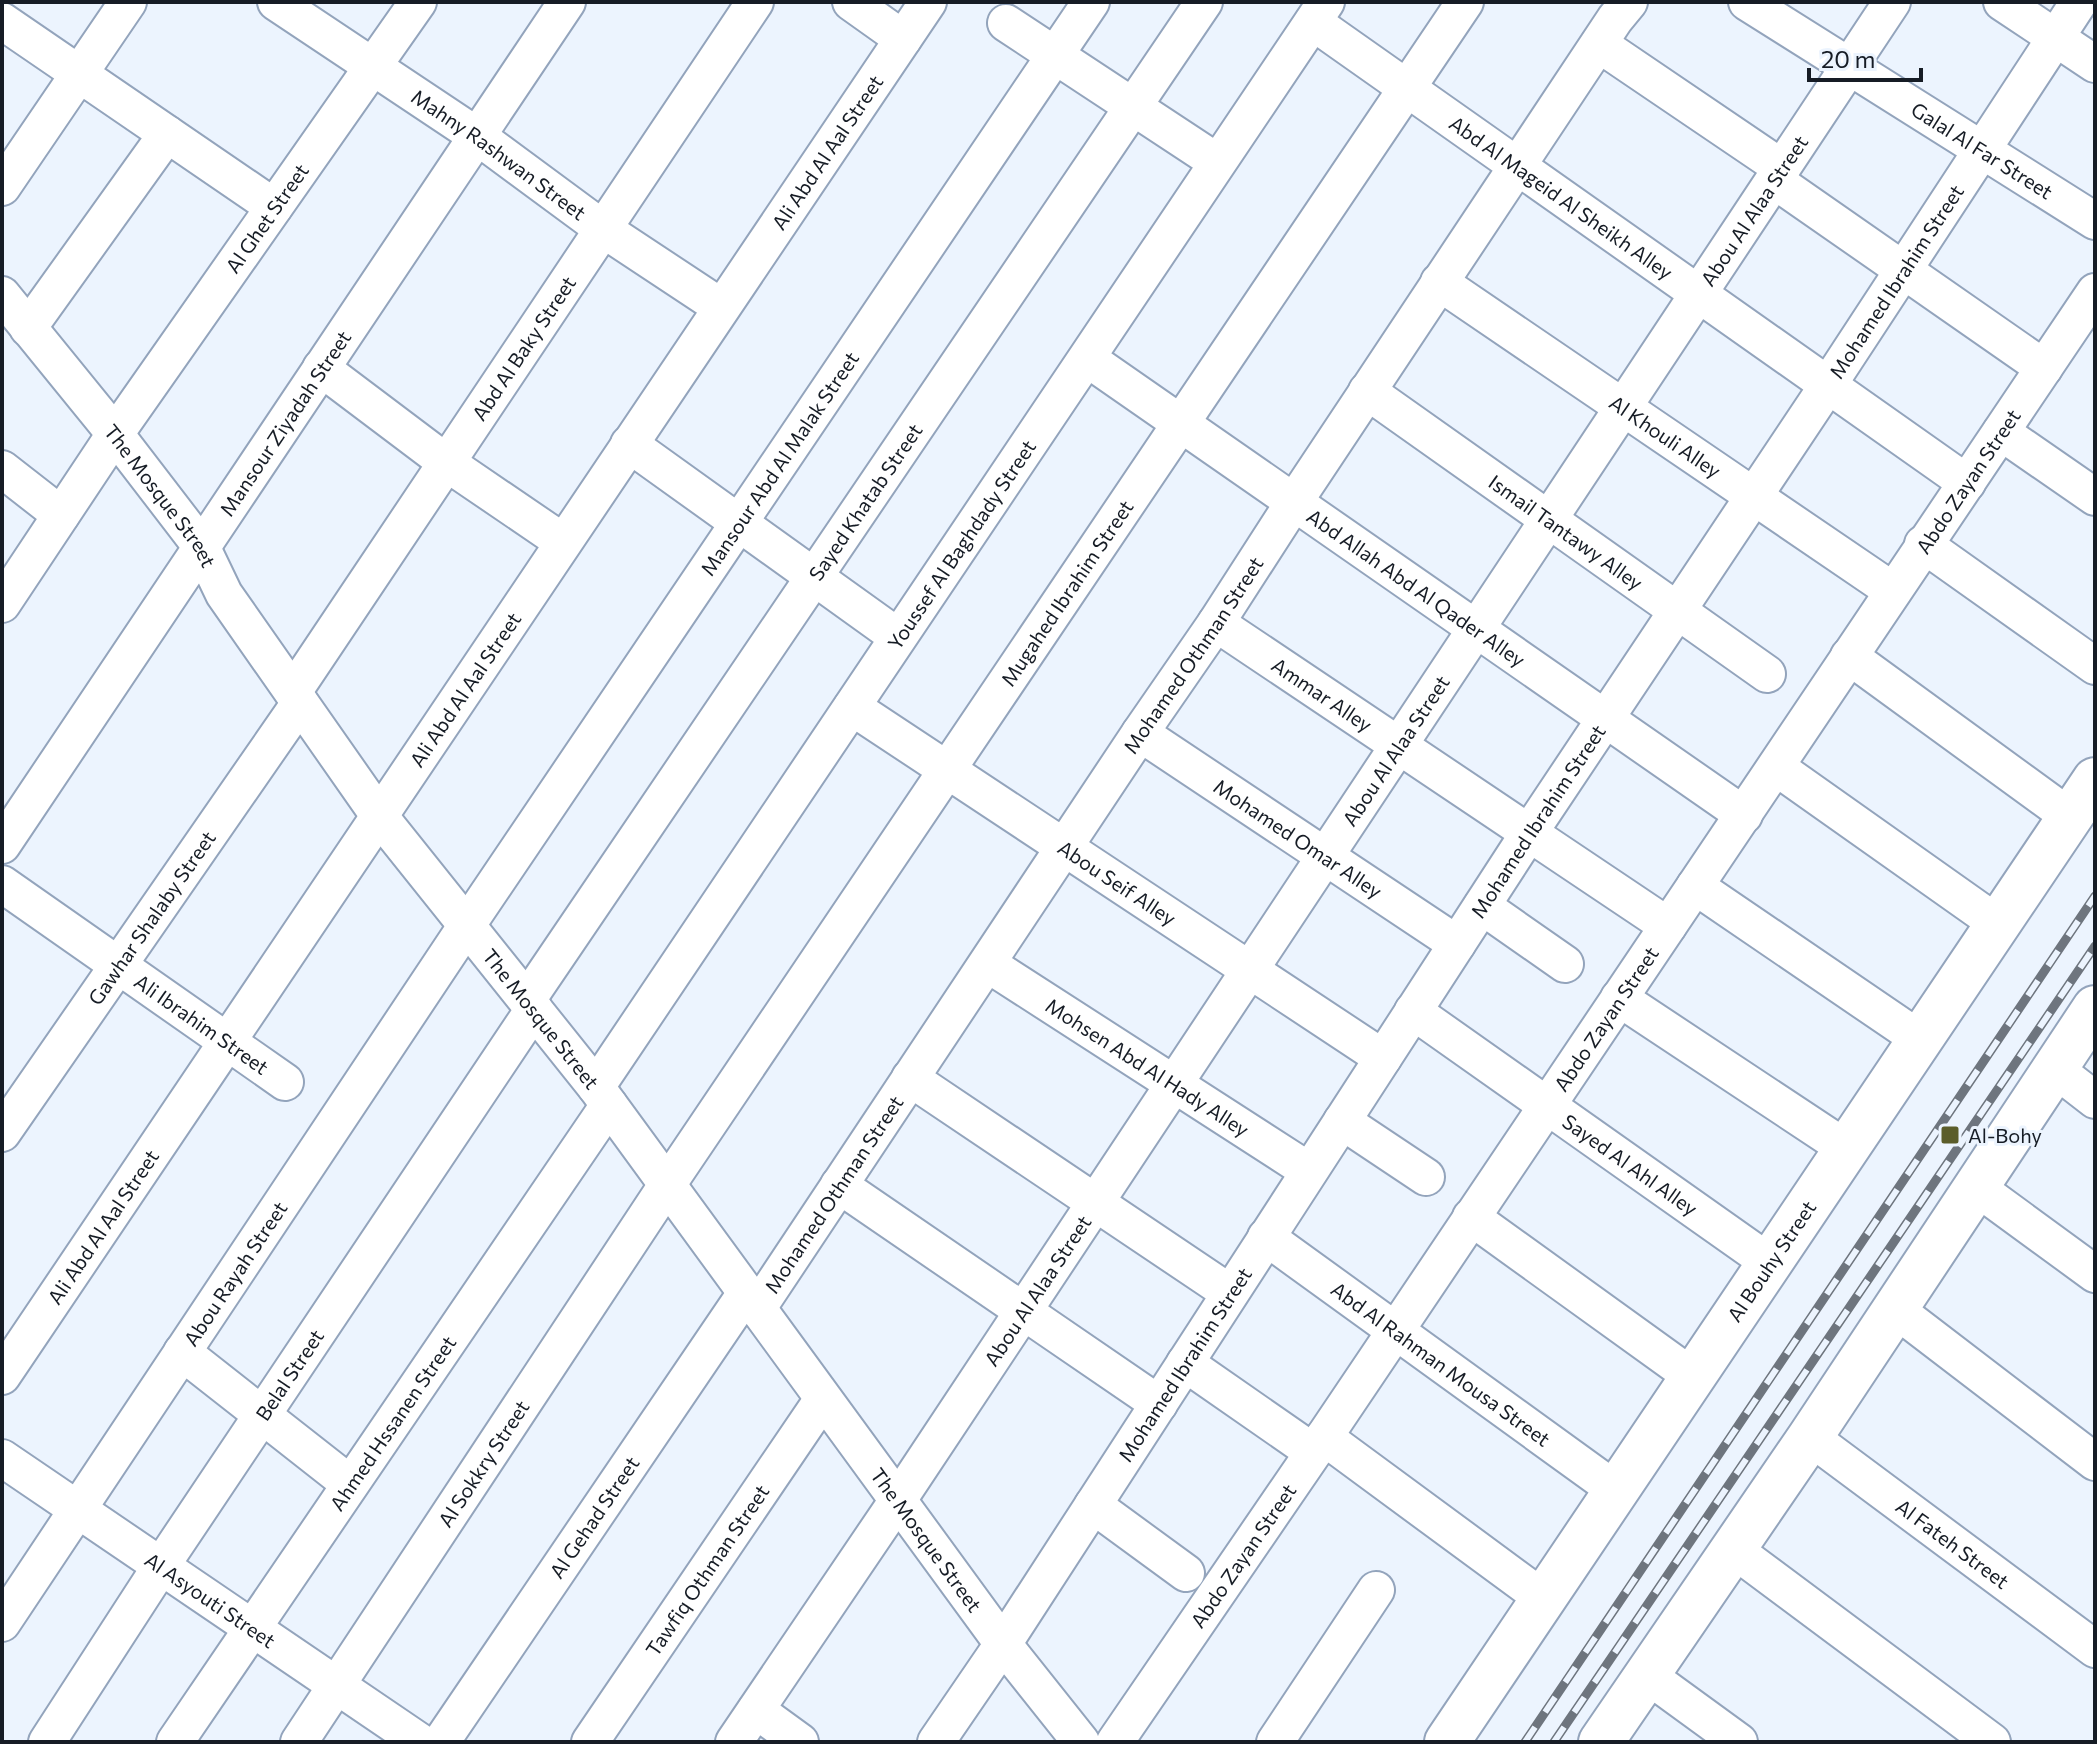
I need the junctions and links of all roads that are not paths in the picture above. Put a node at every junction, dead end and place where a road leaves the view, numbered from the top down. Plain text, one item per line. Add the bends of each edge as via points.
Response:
1 (128, 2) edge
2 (276, 2) edge
3 (418, 2) edge
4 (567, 2) edge
5 (755, 2) edge
6 (851, 2) edge
7 (928, 2) edge
8 (1091, 2) edge
9 (1204, 2) edge
10 (1465, 2) edge
11 (1629, 2) edge
12 (1747, 2) edge
13 (1892, 2) edge
14 (2002, 2) edge
15 (2079, 2) edge
16 (1319, 12) edge
17 (2, 21) edge
18 (1006, 23) dead end
19 (2055, 37) junction
20 (903, 39) junction
21 (1599, 44) junction
22 (1056, 54) junction
23 (2095, 64) edge
24 (1849, 66) junction
25 (373, 67) junction
26 (79, 74) junction
27 (1407, 88) junction
28 (1133, 106) junction
29 (167, 134) junction
30 (477, 136) junction
31 (1982, 150) junction
32 (1217, 162) junction
33 (1517, 165) junction
34 (1778, 174) junction
35 (2, 187) edge
36 (274, 207) junction
37 (2095, 221) edge
38 (603, 229) junction
39 (1904, 270) junction
40 (1439, 282) junction
41 (1699, 294) junction
42 (2, 295) edge
43 (721, 307) junction
44 (2089, 315) edge
45 (28, 328) junction
46 (1088, 359) junction
47 (321, 368) junction
48 (2044, 368) junction
49 (1828, 385) junction
50 (1367, 391) junction
51 (1624, 406) junction
52 (1182, 424) junction
53 (2001, 432) junction
54 (115, 434) junction
55 (629, 444) junction
56 (447, 463) junction
57 (2, 469) edge
58 (1967, 483) junction
59 (1754, 495) junction
60 (2095, 497) edge
61 (1294, 502) junction
62 (61, 515) junction
63 (1549, 519) junction
64 (739, 523) junction
65 (563, 542) junction
66 (1923, 544) junction
67 (201, 546) junction
68 (814, 577) junction
69 (1893, 591) junction
70 (2, 604) edge
71 (1677, 610) junction
72 (1216, 623) junction
73 (1476, 629) junction
74 (898, 637) junction
75 (1849, 656) junction
76 (2095, 666) edge
77 (1767, 674) dead end
78 (296, 698) junction
79 (852, 707) junction
80 (1605, 718) junction
81 (1140, 733) junction
82 (1398, 745) junction
83 (1776, 767) junction
84 (948, 770) junction
85 (2095, 780) edge
86 (1744, 815) junction
87 (380, 817) junction
88 (2070, 817) junction
89 (1529, 833) junction
90 (2, 845) edge
91 (1064, 847) junction
92 (1325, 856) junction
93 (2, 884) edge
94 (1695, 886) junction
95 (1482, 906) junction
96 (1998, 924) junction
97 (467, 925) junction
98 (1668, 926) junction
99 (1457, 944) junction
100 (988, 964) junction
101 (1565, 964) dead end
102 (117, 965) junction
103 (1249, 969) junction
104 (1619, 998) junction
105 (530, 1005) junction
106 (2095, 1008) edge
107 (1413, 1011) junction
108 (1921, 1040) junction
109 (226, 1043) junction
110 (1383, 1058) junction
111 (2055, 1069) junction
112 (910, 1078) junction
113 (285, 1082) dead end
114 (1173, 1084) junction
115 (603, 1096) junction
116 (2095, 1100) edge
117 (1546, 1105) junction
118 (1342, 1121) junction
119 (2, 1133) edge
120 (1847, 1149) junction
121 (1309, 1171) junction
122 (1426, 1177) dead end
123 (667, 1185) junction
124 (839, 1185) junction
125 (1976, 1187) junction
126 (1095, 1202) junction
127 (1471, 1217) junction
128 (1266, 1237) junction
129 (1770, 1263) junction
130 (2095, 1274) edge
131 (1230, 1293) junction
132 (752, 1301) junction
133 (1895, 1309) junction
134 (1022, 1310) junction
135 (1395, 1330) junction
136 (182, 1352) junction
137 (1185, 1363) junction
138 (2, 1376) edge
139 (1693, 1377) junction
140 (823, 1399) junction
141 (1159, 1404) junction
142 (263, 1415) junction
143 (1810, 1437) junction
144 (1318, 1445) junction
145 (2, 1458) edge
146 (2095, 1462) edge
147 (350, 1484) junction
148 (1617, 1491) junction
149 (898, 1500) junction
150 (1093, 1505) junction
151 (77, 1510) junction
152 (1733, 1549) junction
153 (161, 1566) junction
154 (1186, 1573) dead end
155 (1376, 1590) dead end
156 (1544, 1599) junction
157 (2, 1623) edge
158 (252, 1628) junction
159 (1003, 1644) junction
160 (2095, 1649) edge
161 (1647, 1675) junction
162 (336, 1686) junction
163 (756, 1710) junction
164 (47, 1742) edge
165 (175, 1742) edge
166 (299, 1742) edge
167 (420, 1742) edge
168 (441, 1742) edge
169 (590, 1742) edge
170 (734, 1742) edge
171 (800, 1742) edge
172 (936, 1742) edge
173 (1089, 1742) edge
174 (1275, 1742) edge
175 (1447, 1742) edge
176 (1601, 1742) edge
177 (1739, 1742) edge
178 (1992, 1742) edge

1 - 26 street
2 - 25 street, Mahny Rashwan Street
3 - 25 street, Al Ghet Street
4 - 30 street, Mansour Ziyadah Street
5 - 38 street, Abd Al Baky Street
6 - 20 street
7 - 20 street, Ali Abd Al Aal Street
8 - 22 street, Mansour Abd Al Malak Street
9 - 28 street, Sayed Khatab Street
10 - 27 street, Mugahed Ibrahim Street
11 - 21 street, Mohamed Othman Street
12 - 24 street, Galal Al Far Street
13 - 24 street, Abou Al Alaa Street
14 - 19 street
15 - 19 street, Mohamed Ibrahim Street
16 - 27 street, Abd Al Mageid Al Sheikh Alley
16 - 32 street, Youssef Al Baghdady Street
17 - 26 street
18 - 22 street
19 - 23 street
19 - 31 street, Mohamed Ibrahim Street
20 - 43 street, Ali Abd Al Aal Street
21 - 33 street, Mohamed Othman Street
21 - 34 street
22 - 28 street
22 - 64 street, Mansour Abd Al Malak Street
24 - 31 street, Galal Al Far Street
24 - 34 street, Abou Al Alaa Street
25 - 30 street, Mahny Rashwan Street
25 - 36 street, Al Ghet Street
26 - 29 street
26 - 35 street
27 - 33 street, Abd Al Mageid Al Sheikh Alley
27 - 52 street, Mugahed Ibrahim Street
28 - 32 street
28 - 68 street, Sayed Khatab Street
29 - 36 street
29 - 45 street
30 - 38 street, Mahny Rashwan Street
30 - 47 street, Mansour Ziyadah Street
31 - 37 street, Galal Al Far Street
31 - 39 street, Mohamed Ibrahim Street
32 - 46 street, Youssef Al Baghdady Street
33 - 40 street, Mohamed Othman Street
33 - 41 street, Abd Al Mageid Al Sheikh Alley
34 - 39 street
34 - 41 street, Abou Al Alaa Street
36 - 54 street, Al Ghet Street
38 - 43 street, Mahny Rashwan Street
38 - 56 street, Abd Al Baky Street
39 - 48 street
39 - 49 street, Mohamed Ibrahim Street
40 - 50 street, Mohamed Othman Street
40 - 51 street, Al Khouli Alley
41 - 49 street, Abd Al Mageid Al Sheikh Alley
41 - 51 street, Abou Al Alaa Street
42 - 45 street, The Mosque Street
43 - 55 street, Ali Abd Al Aal Street
44 - 48 street, Abdo Zayan Street
45 - 54 street, The Mosque Street
46 - 52 street, Abd Allah Abd Al Qader Alley
46 - 74 street, Youssef Al Baghdady Street
47 - 56 street
47 - 67 street, Mansour Ziyadah Street
48 - 53 street, Abdo Zayan Street
49 - 58 street, Abd Al Mageid Al Sheikh Alley
49 - 59 street, Mohamed Ibrahim Street
50 - 61 street, Mohamed Othman Street
50 - 63 street, Ismail Tantawy Alley
51 - 59 street, Al Khouli Alley
51 - 63 street, Abou Al Alaa Street
52 - 61 street, Abd Allah Abd Al Qader Alley
52 - 84 street, Mugahed Ibrahim Street
53 - 58 street, Abdo Zayan Street
53 - 60 street
54 - 62 street, Al Ghet Street
54 - 67 street, The Mosque Street
55 - 64 street
55 - 65 street, Ali Abd Al Aal Street
56 - 65 street
56 - 78 street, Abd Al Baky Street
57 - 62 street
58 - 66 street, Abdo Zayan Street
59 - 69 street, Al Khouli Alley
59 - 71 street, Mohamed Ibrahim Street
61 - 72 street, Mohamed Othman Street
61 - 73 street, Abd Allah Abd Al Qader Alley
62 - 70 street, Al Ghet Street
63 - 71 street, Ismail Tantawy Alley
63 - 73 street, Abou Al Alaa Street
64 - 68 street
64 - 97 street, Mansour Abd Al Malak Street
65 - 87 street, Ali Abd Al Aal Street
66 - 69 street, Abdo Zayan Street
66 - 76 street
67 - 78 street, The Mosque Street via 224,594
67 - 90 street, Mansour Ziyadah Street
68 - 74 street
68 - 105 street, Sayed Khatab Street
69 - 75 street, Abdo Zayan Street
71 - 77 street, Ismail Tantawy Alley
71 - 80 street, Mohamed Ibrahim Street
72 - 81 street, Mohamed Othman Street
72 - 82 street, Ammar Alley
73 - 80 street, Abd Allah Abd Al Qader Alley
73 - 82 street, Abou Al Alaa Street
74 - 79 street, Youssef Al Baghdady Street
75 - 83 street, Abdo Zayan Street
75 - 88 street
78 - 87 street, The Mosque Street
78 - 102 street, Gawhar Shalaby Street
79 - 84 street, Abou Seif Alley
79 - 115 street, Youssef Al Baghdady Street
80 - 86 street, Abd Allah Abd Al Qader Alley
80 - 89 street, Mohamed Ibrahim Street
81 - 91 street, Mohamed Othman Street
81 - 92 street, Mohamed Omar Alley
82 - 89 street, Ammar Alley
82 - 92 street, Abou Al Alaa Street
83 - 86 street, Abdo Zayan Street
83 - 96 street
84 - 91 street, Abou Seif Alley
84 - 123 street, Mugahed Ibrahim Street
85 - 88 street, Al Bouhy Street
86 - 94 street, Abdo Zayan Street
87 - 97 street, The Mosque Street
87 - 109 street, Ali Abd Al Aal Street
88 - 96 street, Al Bouhy Street
89 - 95 street, Mohamed Ibrahim Street
89 - 98 street, Ammar Alley
91 - 100 street, Mohamed Othman Street
91 - 103 street, Abou Seif Alley
92 - 99 street, Mohamed Omar Alley
92 - 103 street, Abou Al Alaa Street
93 - 102 street, Ali Ibrahim Street
94 - 98 street, Abdo Zayan Street
94 - 108 street
95 - 99 street, Mohamed Ibrahim Street
95 - 101 street
96 - 108 street, Al Bouhy Street
97 - 105 street, The Mosque Street
97 - 136 street, Abou Rayah Street
98 - 104 street, Abdo Zayan Street
99 - 107 street, Mohamed Ibrahim Street
100 - 112 street, Mohamed Othman Street
100 - 114 street, Mohsen Abd Al Hady Alley
102 - 109 street, Ali Ibrahim Street
102 - 119 street, Gawhar Shalaby Street
103 - 110 street, Abou Seif Alley
103 - 114 street, Abou Al Alaa Street
104 - 117 street, Abdo Zayan Street
104 - 120 street
105 - 115 street, The Mosque Street
105 - 142 street, Belal Street
106 - 111 street
107 - 110 street, Mohamed Ibrahim Street
107 - 117 street, Sayed Al Ahl Alley
108 - 120 street, Al Bouhy Street
109 - 113 street, Ali Ibrahim Street
109 - 138 street, Ali Abd Al Aal Street
110 - 118 street, Mohamed Ibrahim Street
111 - 116 street
111 - 125 street
112 - 124 street, Mohamed Othman Street
112 - 126 street
114 - 121 street, Mohsen Abd Al Hady Alley
114 - 126 street, Abou Al Alaa Street
115 - 123 street, The Mosque Street
115 - 147 street, Ahmed Hssanen Street
117 - 127 street, Abdo Zayan Street
117 - 129 street, Sayed Al Ahl Alley
118 - 121 street, Mohamed Ibrahim Street
118 - 122 street
120 - 129 street, Al Bouhy Street
121 - 128 street, Mohamed Ibrahim Street
123 - 132 street, The Mosque Street
123 - 162 street, Al Sokkry Street
124 - 132 street, Mohamed Othman Street
124 - 134 street
125 - 130 street
125 - 133 street
126 - 131 street
126 - 134 street, Abou Al Alaa Street
127 - 135 street, Abdo Zayan Street
127 - 139 street
128 - 131 street, Mohamed Ibrahim Street
128 - 135 street, Abd Al Rahman Mousa Street
129 - 139 street, Al Bouhy Street
131 - 137 street, Mohamed Ibrahim Street
132 - 140 street, The Mosque Street
132 - 168 street, Al Gehad Street
133 - 143 street
133 - 146 street
134 - 141 street
134 - 149 street, Abou Al Alaa Street
135 - 144 street, Abdo Zayan Street
135 - 148 street, Abd Al Rahman Mousa Street
136 - 142 street
136 - 151 street, Abou Rayah Street
137 - 141 street, Mohamed Ibrahim Street
137 - 144 street
139 - 148 street, Al Bouhy Street
140 - 149 street, The Mosque Street
140 - 169 street, Tawfiq Othman Street
141 - 150 street, Mohamed Ibrahim Street
142 - 147 street
142 - 153 street, Belal Street
143 - 152 street
143 - 160 street, Al Fateh Street
144 - 156 street
144 - 173 street, Abdo Zayan Street
145 - 151 street, Al Asyouti Street
147 - 158 street, Ahmed Hssanen Street
148 - 156 street, Al Bouhy Street
149 - 159 street, The Mosque Street
149 - 163 street, Abou Al Alaa Street
150 - 154 street
150 - 159 street, Mohamed Ibrahim Street
151 - 153 street, Al Asyouti Street
151 - 157 street, Abou Rayah Street
152 - 161 street
152 - 178 street
153 - 158 street, Al Asyouti Street
153 - 164 street, Belal Street
155 - 174 street
156 - 175 street, Al Bouhy Street
158 - 162 street, Al Asyouti Street
158 - 165 street, Ahmed Hssanen Street
159 - 172 street, Mohamed Ibrahim Street
159 - 173 street, The Mosque Street
161 - 176 street
161 - 177 street
162 - 166 street, Al Sokkry Street
162 - 167 street, Al Asyouti Street
163 - 170 street, Abou Al Alaa Street
163 - 171 street

